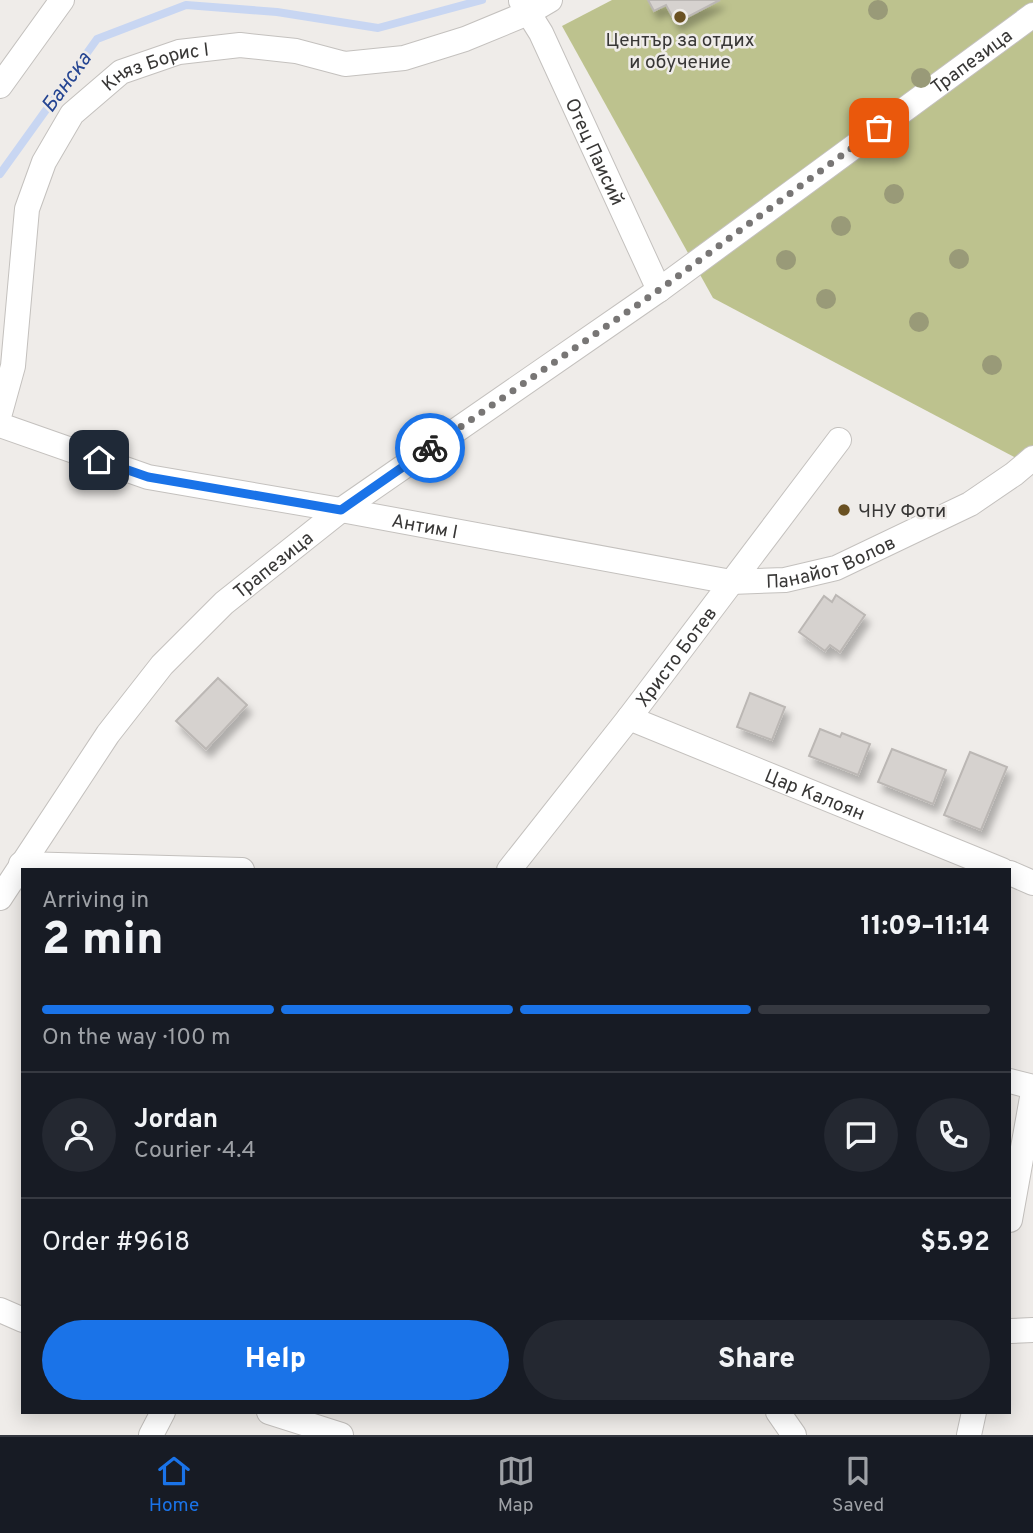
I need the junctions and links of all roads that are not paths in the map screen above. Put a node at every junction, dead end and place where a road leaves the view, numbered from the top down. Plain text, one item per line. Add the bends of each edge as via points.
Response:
1 (62, 0) edge
2 (550, 0) edge
3 (524, 6) edge
4 (1033, 15) edge
5 (0, 86) edge
6 (659, 290) junction
7 (0, 414) edge
8 (0, 425) edge
9 (839, 440) dead end
10 (1033, 458) edge
11 (1023, 480) edge
12 (341, 510) junction
13 (731, 582) junction
14 (629, 718) junction
15 (21, 864) junction
16 (168, 868) edge
17 (511, 868) edge
18 (997, 868) edge
19 (1011, 873) edge
20 (1033, 883) edge
21 (0, 898) edge
22 (1011, 1081) edge
23 (1033, 1087) edge
24 (1033, 1092) edge
25 (1011, 1214) edge
26 (0, 1310) edge
27 (21, 1319) edge
28 (1033, 1330) edge
29 (1011, 1331) edge
30 (162, 1414) edge
31 (275, 1414) edge
32 (779, 1414) edge
33 (974, 1414) edge
34 (151, 1435) edge
35 (341, 1435) edge
36 (794, 1435) edge
37 (969, 1435) edge

1 - 5 street
2 - 3 street, Княз Борис I
3 - 6 street, Отец Паисий via 541,33
3 - 7 street, Княз Борис I via 465,39 404,58 345,64 296,51 240,45 179,52 121,72 72,114 44,162 27,209 13,366
4 - 6 street, Трапезица
6 - 12 street, Трапезица
8 - 12 street, Антим I via 148,477
9 - 13 street, Христо Ботев
10 - 11 street, Панайот Волов
11 - 13 street, Панайот Волов via 836,569 785,580
12 - 13 street, Антим I
12 - 15 street, Трапезица via 225,603 162,665 108,734
13 - 14 street, Христо Ботев
14 - 17 street, Христо Ботев
14 - 18 street, Цар Калоян
15 - 16 street
15 - 21 street, Трапезица
19 - 20 street
22 - 23 street
24 - 25 street
26 - 27 street
28 - 29 street
30 - 34 street
31 - 35 street
32 - 36 street
33 - 37 street

